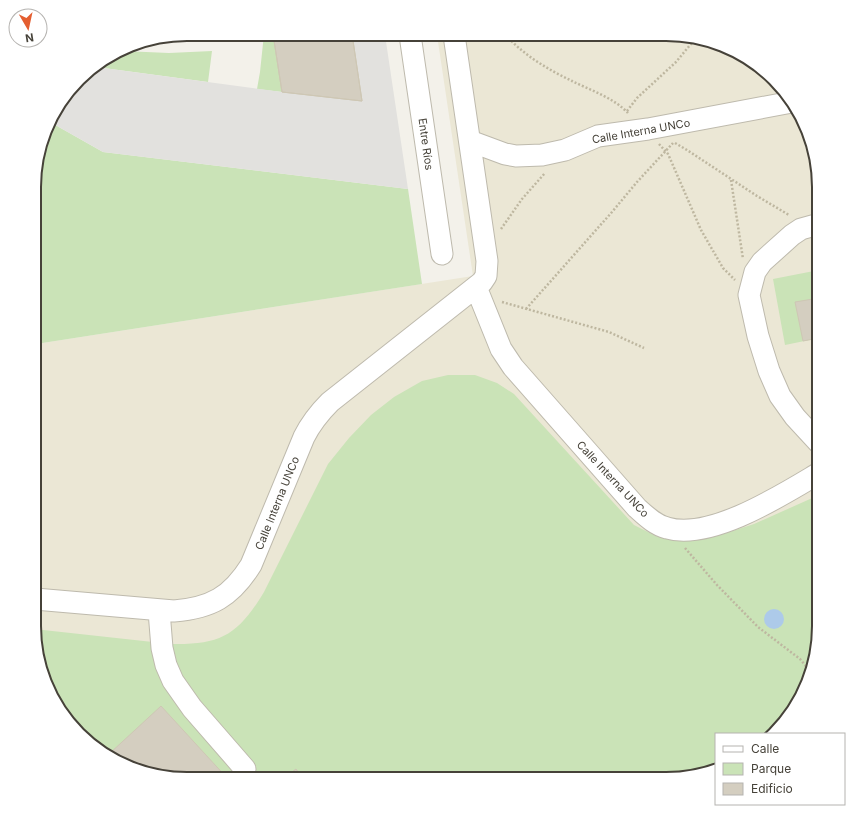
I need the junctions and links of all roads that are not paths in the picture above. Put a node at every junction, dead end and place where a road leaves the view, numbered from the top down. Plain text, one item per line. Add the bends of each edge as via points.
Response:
1 (411, 41) edge
2 (455, 41) edge
3 (785, 103) edge
4 (470, 141) junction
5 (812, 226) edge
6 (442, 254) dead end
7 (476, 287) junction
8 (812, 435) edge
9 (812, 477) edge
10 (41, 600) edge
11 (159, 611) junction
12 (245, 769) dead end

1 - 6 street, Entre Ríos
2 - 4 street, Calle Interna UNCo
3 - 4 street, Calle Interna UNCo via 648,130 607,134 565,150 542,155 516,156
4 - 7 street, Calle Interna UNCo via 487,261 486,276
5 - 8 street via 792,235 762,262 755,272 749,295 758,336 780,396
7 - 9 street, Calle Interna UNCo via 501,349 517,372 637,508 655,523 680,530 721,523 768,503
7 - 11 street, Calle Interna UNCo via 320,412 304,437 252,566 243,579 217,601 189,610
10 - 11 street, Calle Interna UNCo
11 - 12 street via 162,648 173,681 192,708

